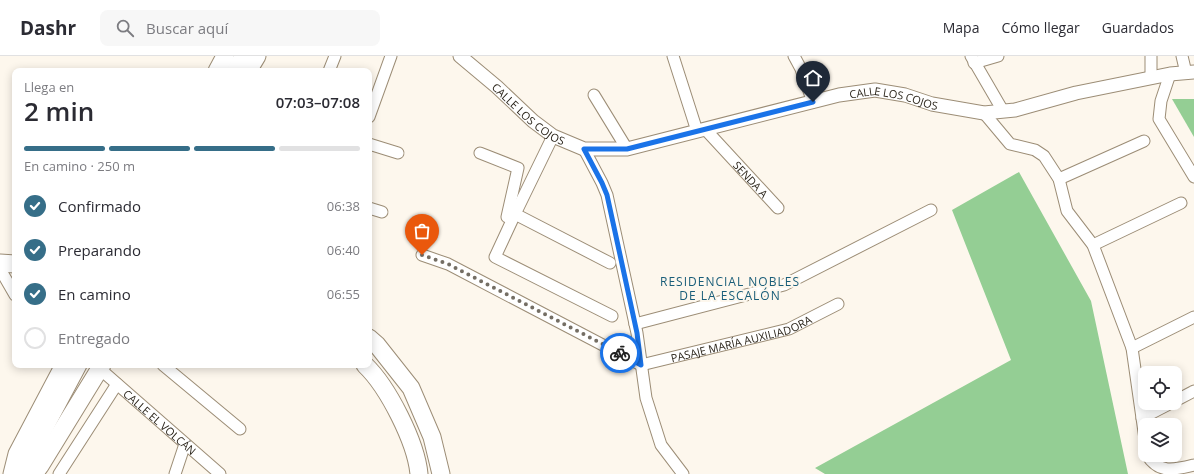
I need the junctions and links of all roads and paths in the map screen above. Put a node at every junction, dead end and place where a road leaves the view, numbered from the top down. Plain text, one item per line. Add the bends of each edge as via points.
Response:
1 (225, 56) edge
2 (242, 56) edge
3 (256, 56) edge
4 (335, 56) edge
5 (391, 56) edge
6 (460, 56) edge
7 (673, 56) edge
8 (794, 56) edge
9 (998, 56) edge
10 (1151, 56) edge
11 (1182, 56) edge
12 (972, 60) edge
13 (219, 68) edge
14 (236, 68) edge
15 (250, 68) edge
16 (330, 68) edge
17 (1190, 72) edge
18 (1170, 74) junction
19 (1151, 78) junction
20 (594, 94) dead end
21 (813, 102) junction
22 (372, 110) edge
23 (1003, 111) junction
24 (984, 113) junction
25 (701, 130) junction
26 (553, 136) junction
27 (1144, 141) dead end
28 (372, 145) edge
29 (584, 149) junction
30 (627, 149) junction
31 (398, 153) dead end
32 (480, 153) dead end
33 (1194, 177) edge
34 (1059, 179) junction
35 (1181, 203) dead end
36 (778, 208) dead end
37 (372, 209) edge
38 (931, 210) dead end
39 (382, 212) dead end
40 (511, 216) junction
41 (1093, 245) junction
42 (422, 255) dead end
43 (0, 263) edge
44 (610, 263) dead end
45 (12, 264) edge
46 (0, 269) edge
47 (12, 290) edge
48 (838, 304) dead end
49 (612, 316) dead end
50 (1194, 318) edge
51 (635, 324) junction
52 (372, 340) edge
53 (1132, 348) junction
54 (641, 365) junction
55 (62, 368) edge
56 (78, 368) edge
57 (100, 368) edge
58 (102, 368) edge
59 (167, 368) edge
60 (368, 368) edge
61 (117, 384) junction
62 (1194, 391) edge
63 (1182, 397) edge
64 (1157, 410) edge
65 (1142, 418) joint
66 (240, 429) dead end
67 (185, 444) junction
68 (1151, 462) edge
69 (1194, 465) edge
70 (28, 470) edge
71 (12, 474) edge
72 (59, 474) edge
73 (175, 474) edge
74 (220, 474) edge
75 (419, 474) edge
76 (441, 474) edge
77 (683, 474) edge

1 - 13 main road
2 - 14 main road
3 - 15 main road
4 - 16 street
5 - 22 street
6 - 26 street, CALLE LOS COJOS
7 - 25 street
8 - 21 street
9 - 12 street
10 - 19 street
11 - 17 street
12 - 23 street
17 - 18 street, CALLE LOS COJOS
18 - 19 street, CALLE LOS COJOS
18 - 33 street via 1161,102 1159,119
19 - 23 street, CALLE LOS COJOS
20 - 30 street
21 - 24 street, CALLE LOS COJOS via 875,90
21 - 25 street, CALLE LOS COJOS
23 - 24 street, CALLE LOS COJOS
24 - 34 street via 1010,144 1035,150 1044,156
25 - 30 street, CALLE LOS COJOS
25 - 36 street, SENDA A via 724,150
26 - 29 street, CALLE LOS COJOS
26 - 40 street
27 - 34 street
28 - 31 street
29 - 30 street, CALLE LOS COJOS
29 - 51 street via 607,195
32 - 40 street via 518,168
34 - 41 street via 1067,211
35 - 41 street
37 - 39 street
38 - 51 street via 784,286
40 - 44 street
40 - 49 street via 495,257
41 - 53 street
42 - 54 street via 448,264
43 - 45 main road
46 - 47 street
48 - 54 street, PASAJE MARÍA AUXILIADORA via 789,329
50 - 53 street
51 - 54 street
52 - 76 main road via 411,388 432,437
53 - 65 street
54 - 77 street via 646,398 661,445
55 - 71 main road via 17,454
56 - 70 main road
57 - 70 main road via 40,466
58 - 61 street, CALLE EL VOLCÁN
59 - 66 street
60 - 75 main road via 392,401 406,432
61 - 67 street, CALLE EL VOLCÁN
61 - 72 street
62 - 63 street
64 - 65 street
67 - 73 street
67 - 74 street, CALLE EL VOLCÁN
68 - 69 street via 1154,466 1166,471

